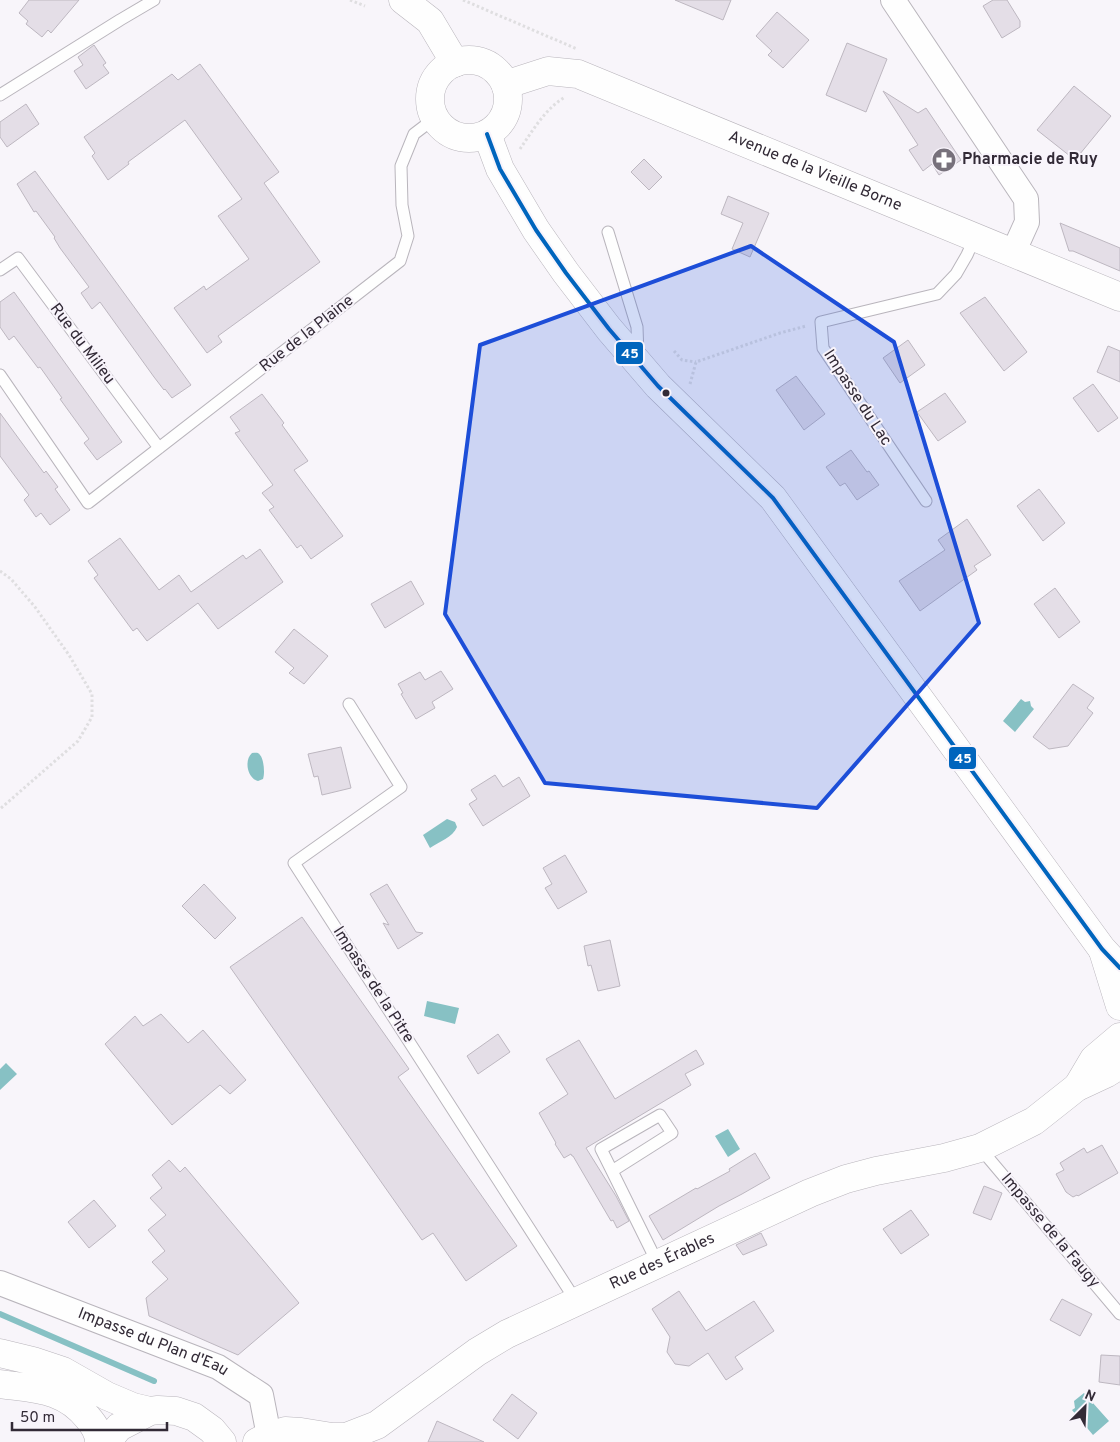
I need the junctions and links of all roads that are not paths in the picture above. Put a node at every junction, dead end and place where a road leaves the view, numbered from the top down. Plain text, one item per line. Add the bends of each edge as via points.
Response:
1 (154, 0) edge
2 (403, 0) edge
3 (893, 0) edge
4 (455, 63) junction
5 (506, 86) junction
6 (0, 95) edge
7 (435, 118) junction
8 (487, 134) junction
9 (608, 232) dead end
10 (975, 237) junction
11 (1013, 252) junction
12 (0, 270) edge
13 (1120, 297) edge
14 (638, 363) junction
15 (0, 375) edge
16 (159, 448) junction
17 (926, 501) dead end
18 (349, 704) dead end
19 (1111, 959) edge
20 (1120, 1006) edge
21 (1120, 1037) edge
22 (1120, 1064) edge
23 (1077, 1087) junction
24 (980, 1148) junction
25 (612, 1171) junction
26 (658, 1264) junction
27 (0, 1283) edge
28 (576, 1301) junction
29 (1120, 1314) edge
30 (0, 1353) edge
31 (0, 1384) edge
32 (150, 1411) junction
33 (363, 1436) edge
34 (263, 1439) edge
35 (99, 1442) edge
36 (107, 1442) edge
37 (222, 1442) edge

1 - 6 lane
2 - 4 street via 430,21
3 - 11 street via 1026,199 1027,222
4 - 5 street via 474,60 484,63 498,73
4 - 7 street via 446,68 434,84 430,95
5 - 8 street via 508,108 497,127
5 - 10 street, Avenue de la Vieille Borne via 548,71 578,74
7 - 8 street via 452,134 464,138
7 - 16 lane, Rue de la Plaine via 414,134 401,166 402,205 408,236 400,261
8 - 14 street via 497,163 536,230
9 - 14 lane via 637,327
10 - 11 street, Avenue de la Vieille Borne
10 - 17 lane, Impasse du Lac via 956,274 937,294 821,322 823,348
11 - 13 street, Avenue de la Vieille Borne
12 - 16 lane, Rue du Milieu via 18,258
14 - 19 street via 773,498
15 - 16 lane, Rue de la Plaine via 88,503
18 - 28 lane, Impasse de la Pitre via 402,787 294,863
19 - 20 street
21 - 23 street, Rue des Érables via 1094,1059
22 - 23 street, Rue des Érables
23 - 24 street, Rue des Érables via 1034,1121
24 - 26 street, Rue des Érables via 846,1179
24 - 29 lane, Impasse de la Faugy
25 - 25 lane via 672,1133 660,1115 601,1149
25 - 26 lane
26 - 28 street, Rue des Érables
27 - 34 street, Impasse du Plan d'Eau via 218,1367 261,1395
28 - 33 street, Rue des Érables via 492,1343
30 - 32 street via 63,1371 107,1396
31 - 35 street via 41,1390 64,1398 89,1419 99,1434
32 - 36 street via 119,1427
32 - 37 street via 176,1411 194,1417
33 - 34 street, Rue des Érables via 332,1437 285,1431

